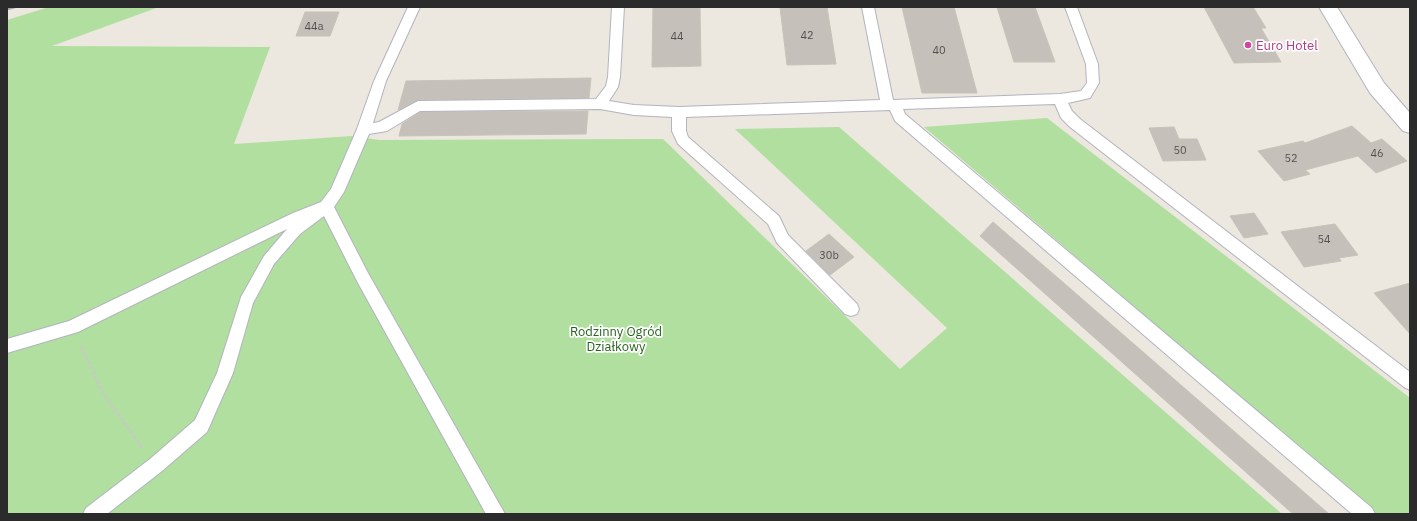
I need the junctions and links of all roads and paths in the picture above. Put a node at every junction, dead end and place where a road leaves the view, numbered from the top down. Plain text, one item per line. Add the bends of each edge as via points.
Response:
1 (414, 7) edge
2 (618, 7) edge
3 (868, 7) edge
4 (1071, 7) edge
5 (1328, 7) edge
6 (1060, 99) junction
7 (600, 104) junction
8 (891, 105) junction
9 (678, 112) junction
10 (1410, 126) edge
11 (364, 129) junction
12 (326, 206) junction
13 (851, 309) dead end
14 (72, 327) junction
15 (7, 346) edge
16 (1410, 382) edge
17 (156, 465) junction
18 (92, 514) edge
19 (496, 514) edge
20 (1366, 514) edge

1 - 11 lane via 380,82
2 - 7 lane via 614,77 612,87
3 - 8 lane
4 - 6 lane via 1092,64 1093,82 1085,95
5 - 10 street via 1376,88
6 - 8 lane
6 - 16 lane via 1066,114 1075,123
7 - 9 lane via 634,110
7 - 11 lane via 418,106 382,127
8 - 9 lane
8 - 20 lane via 900,117
9 - 13 lane via 679,132 683,140 774,220 782,239
11 - 12 lane via 337,192
12 - 14 lane via 298,217
12 - 17 lane via 295,230 269,260 246,302 225,373 201,426
12 - 19 lane via 363,278
14 - 15 lane
14 - 17 path via 103,394
17 - 18 lane

